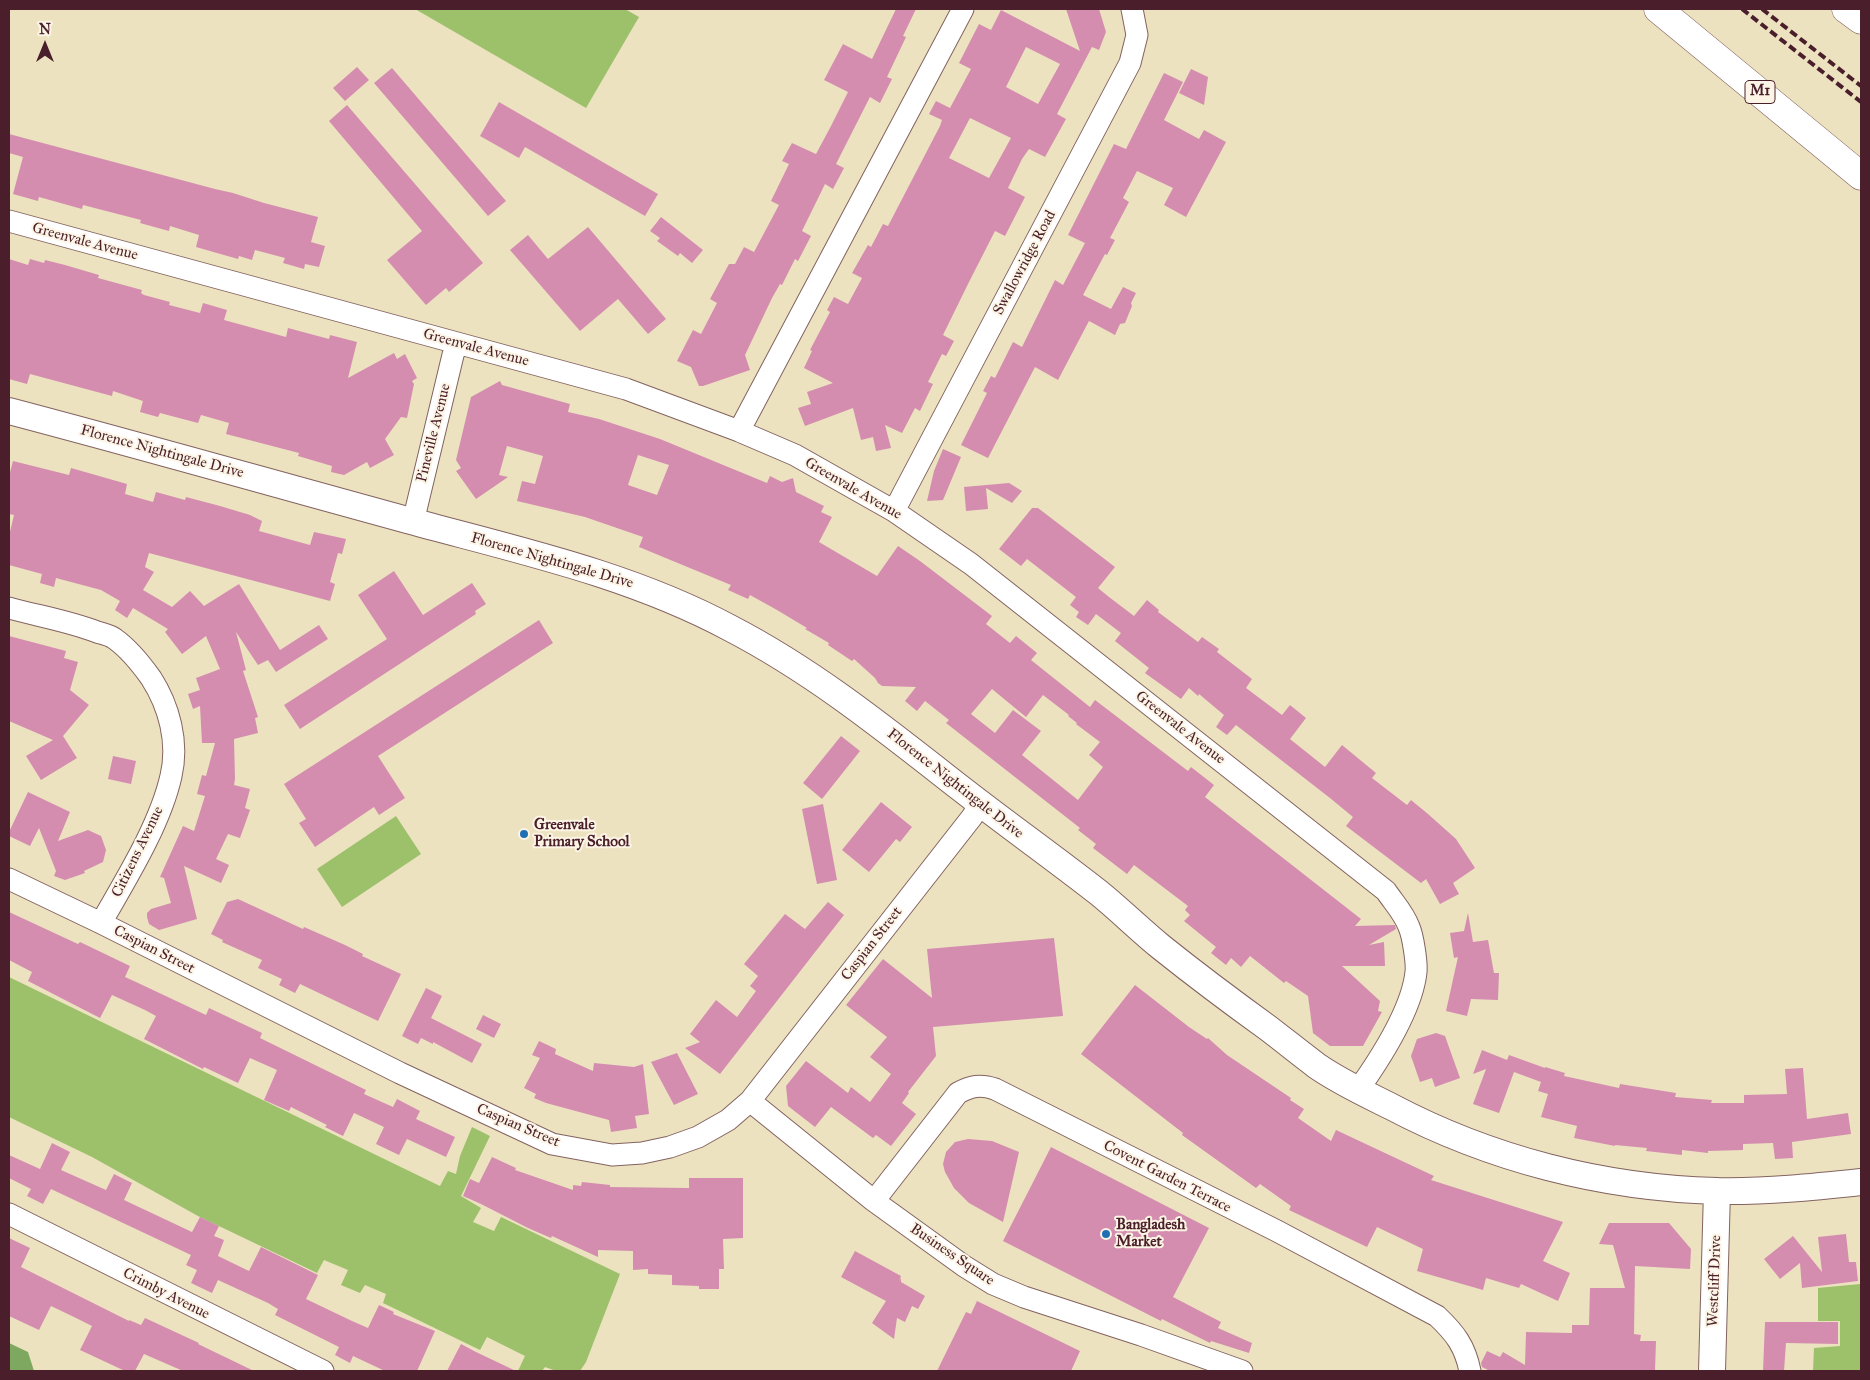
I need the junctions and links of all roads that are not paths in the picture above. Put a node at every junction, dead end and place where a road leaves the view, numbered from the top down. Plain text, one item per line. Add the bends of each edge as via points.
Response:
1 (962, 9) edge
2 (1132, 9) edge
3 (1658, 9) edge
4 (1846, 9) edge
5 (1861, 20) edge
6 (1861, 176) edge
7 (9, 221) edge
8 (457, 344) junction
9 (9, 411) edge
10 (739, 430) junction
11 (894, 511) junction
12 (414, 522) junction
13 (9, 608) edge
14 (980, 804) junction
15 (9, 879) edge
16 (101, 923) junction
17 (1358, 1090) junction
18 (750, 1101) junction
19 (1861, 1182) edge
20 (1718, 1191) junction
21 (874, 1201) junction
22 (9, 1214) edge
23 (324, 1371) edge
24 (1242, 1371) edge
25 (1470, 1371) edge
26 (1712, 1371) edge

1 - 10 street
2 - 11 street, Swallowridge Road via 1137,34 1130,63
3 - 6 highway, M1
4 - 5 highway
7 - 8 street, Greenvale Avenue
8 - 10 street, Greenvale Avenue via 626,389
8 - 12 street, Pineville Avenue
9 - 12 street, Florence Nightingale Drive
10 - 11 street, Greenvale Avenue via 795,455
11 - 17 street, Greenvale Avenue via 989,577 1386,891 1410,928 1416,971 1412,994 1401,1018
12 - 14 street, Florence Nightingale Drive via 633,584 723,624 775,652 820,682
13 - 16 street, Citizens Avenue via 85,627 114,638 142,664 161,694 170,718 174,746 171,775 164,798
14 - 17 street, Florence Nightingale Drive via 1100,894 1160,946 1319,1068
14 - 18 street, Caspian Street
15 - 16 street, Caspian Street
16 - 18 street, Caspian Street via 400,1073 552,1144 612,1155 670,1147 698,1138 728,1120
17 - 20 street, Florence Nightingale Drive via 1420,1122 1504,1155 1612,1181
18 - 21 street, Business Square
19 - 20 street, Florence Nightingale Drive
20 - 26 street, Westcliff Drive
21 - 24 street, Business Square via 993,1284
21 - 25 street, Covent Garden Terrace via 958,1093 983,1085 1277,1231 1437,1316 1453,1331 1467,1354
22 - 23 street, Crimby Avenue

